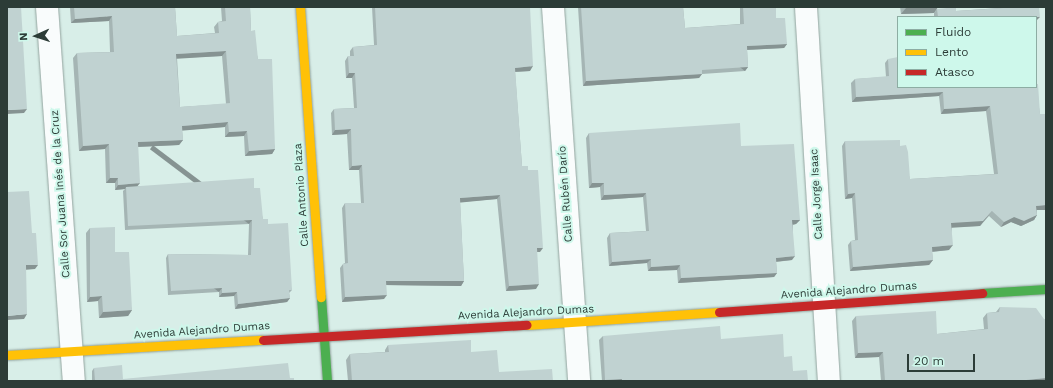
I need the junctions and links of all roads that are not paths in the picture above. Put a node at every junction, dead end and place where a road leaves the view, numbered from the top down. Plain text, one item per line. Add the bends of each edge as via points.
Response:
1 (47, 7) edge
2 (300, 7) edge
3 (553, 7) edge
4 (806, 7) edge
5 (1046, 289) edge
6 (824, 305) junction
7 (576, 322) junction
8 (324, 335) junction
9 (72, 351) junction
10 (7, 355) edge
11 (74, 381) edge
12 (327, 381) edge
13 (579, 381) edge
14 (829, 381) edge

1 - 9 street, Calle Sor Juana Inés de la Cruz
2 - 8 street, Calle Antonio Plaza
3 - 7 street, Calle Rubén Darío
4 - 6 street, Calle Jorge Isaac
5 - 6 street, Avenida Alejandro Dumas
6 - 7 street, Avenida Alejandro Dumas
6 - 14 street, Calle Jorge Isaac
7 - 8 street, Avenida Alejandro Dumas
7 - 13 street, Calle Rubén Darío
8 - 9 street, Avenida Alejandro Dumas
8 - 12 street, Calle Antonio Plaza
9 - 10 street, Avenida Alejandro Dumas
9 - 11 street, Calle Sor Juana Inés de la Cruz

